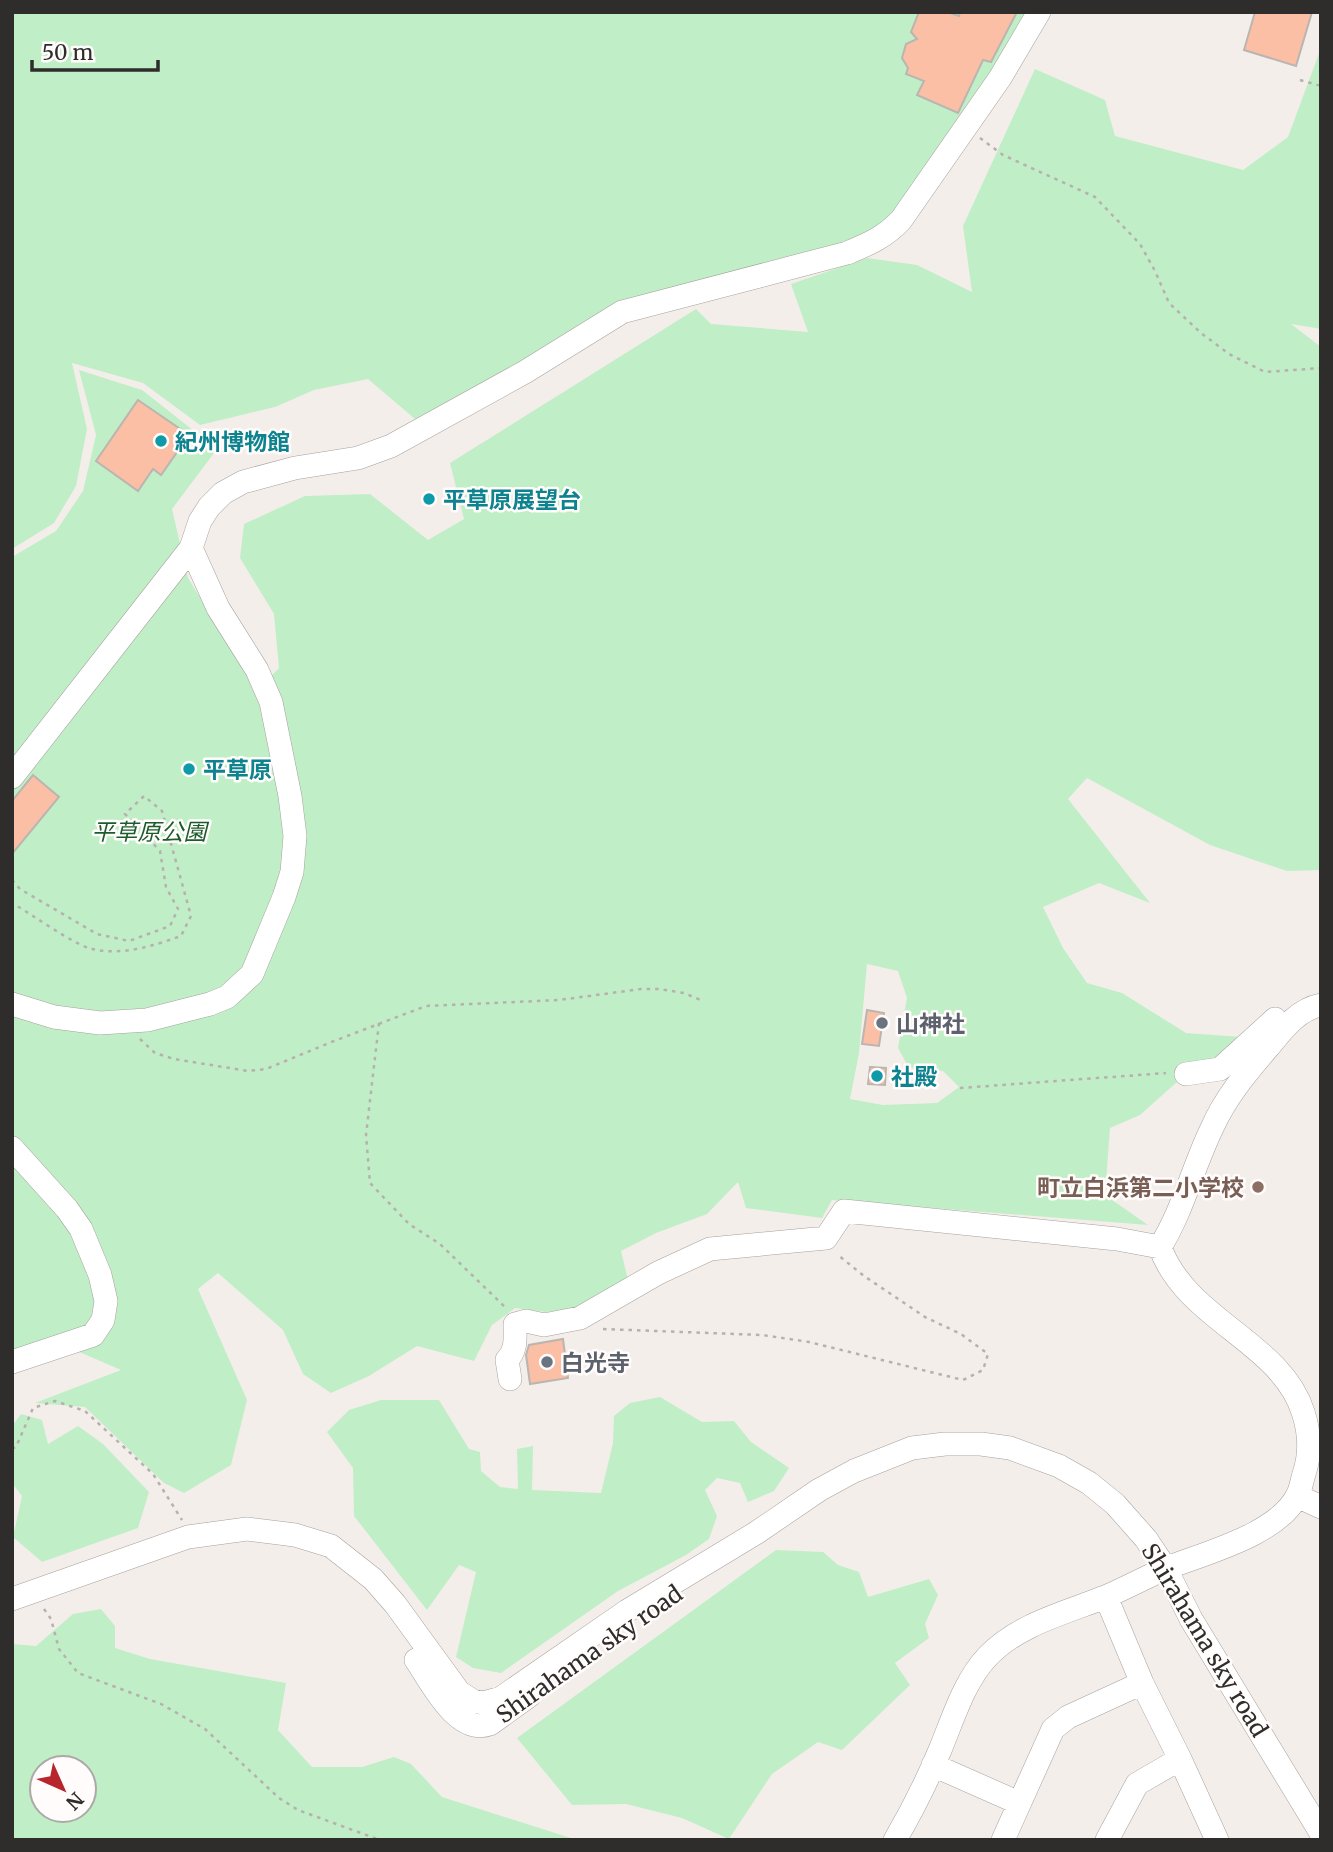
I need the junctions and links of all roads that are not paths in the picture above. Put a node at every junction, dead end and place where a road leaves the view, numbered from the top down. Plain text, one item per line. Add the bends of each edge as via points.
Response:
1 (1039, 12) edge
2 (191, 548) junction
3 (12, 777) edge
4 (12, 1004) edge
5 (1313, 1013) edge
6 (1186, 1074) dead end
7 (12, 1148) edge
8 (1160, 1247) junction
9 (12, 1362) edge
10 (510, 1379) dead end
11 (1297, 1496) junction
12 (1321, 1507) edge
13 (1166, 1569) junction
14 (23, 1596) edge
15 (1106, 1597) junction
16 (1142, 1683) junction
17 (1180, 1759) junction
18 (933, 1765) junction
19 (1019, 1803) junction
20 (1321, 1833) edge
21 (895, 1840) edge
22 (1003, 1840) edge
23 (1107, 1840) edge
24 (1217, 1840) edge

1 - 2 street via 1000,78 901,219 877,241 847,253 622,312 391,446 358,458 243,482 209,507
2 - 3 street
2 - 4 street via 218,608 257,670 271,702 295,835 292,872 251,974 227,997 192,1010 122,1023 76,1021
5 - 6 street via 1293,1004 1220,1069
5 - 8 street via 1297,1016 1282,1031 1224,1103
7 - 9 street via 81,1229 106,1301 103,1321 93,1335
8 - 10 street via 844,1211 826,1238 710,1249 580,1318 544,1325 515,1324 515,1345 507,1360
8 - 11 street via 1190,1296 1248,1343 1294,1391 1310,1447
11 - 12 street
11 - 13 street via 1276,1520 1249,1537
13 - 14 street, Shirahama sky road via 1115,1504 1089,1483 1035,1456 981,1444 912,1448 819,1490 483,1726 468,1724 451,1710 378,1605 347,1572 278,1534 247,1529 188,1537
13 - 15 street
13 - 20 street, Shirahama sky road via 1191,1619
15 - 16 street
15 - 18 street via 1032,1625 987,1657 958,1705
16 - 17 street
16 - 19 street via 1068,1717 1053,1729
17 - 23 street via 1137,1784
17 - 24 street
18 - 19 street
18 - 21 street
19 - 22 street

